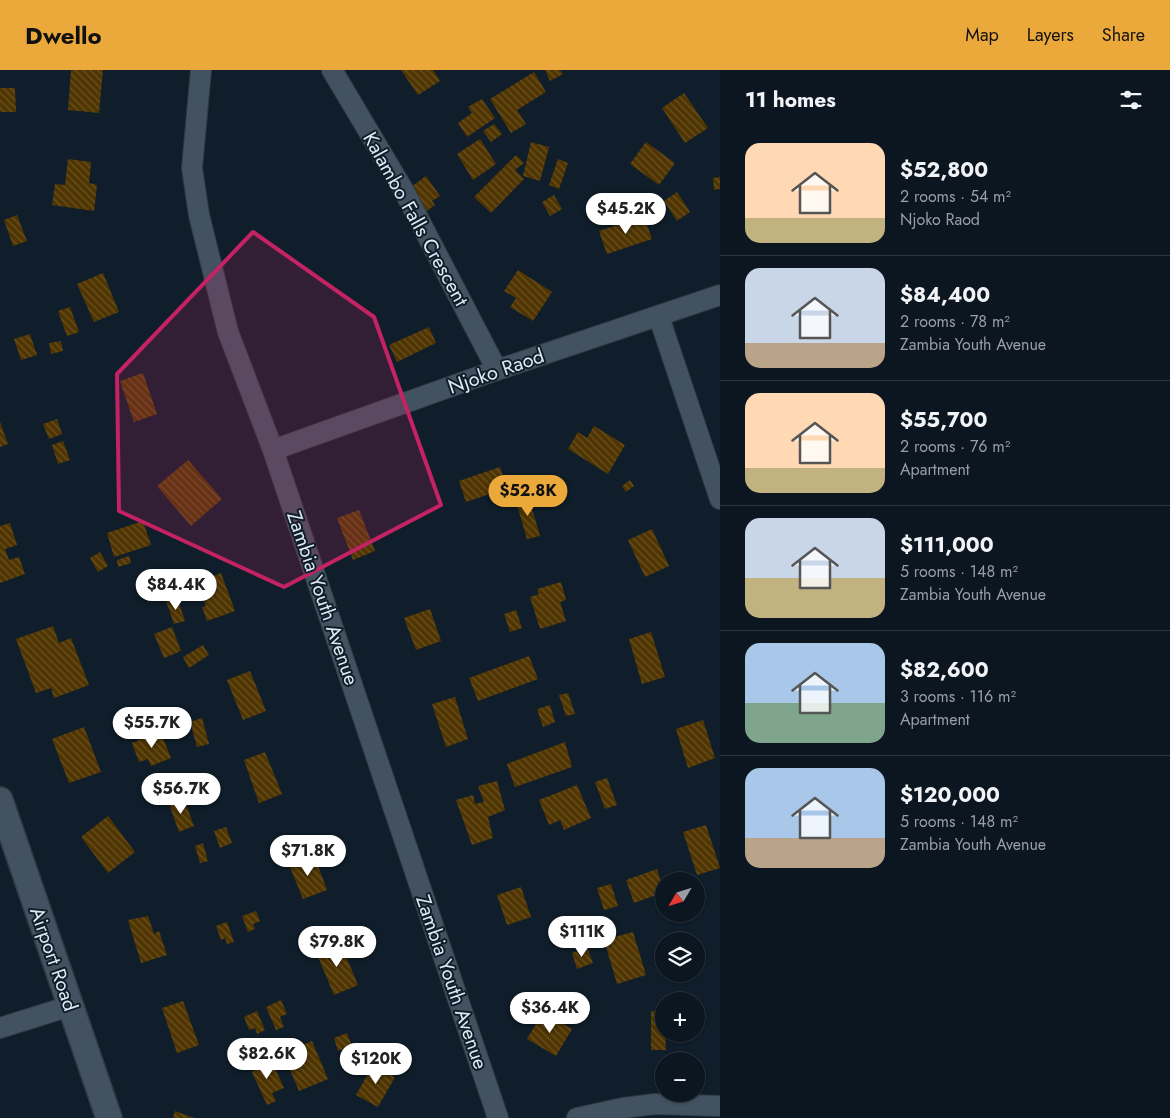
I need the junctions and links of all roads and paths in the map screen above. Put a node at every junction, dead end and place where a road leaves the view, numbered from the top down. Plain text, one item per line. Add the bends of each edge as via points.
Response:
1 (201, 70) edge
2 (332, 70) edge
3 (720, 295) edge
4 (659, 317) junction
5 (497, 370) junction
6 (273, 450) junction
7 (720, 499) edge
8 (0, 800) edge
9 (70, 1006) junction
10 (0, 1028) edge
11 (720, 1106) edge
12 (109, 1118) edge
13 (498, 1118) edge
14 (577, 1118) edge

1 - 6 street, Zambia Youth Avenue via 192,168 198,215 228,332
2 - 5 street, Kalambo Falls Crescent via 404,191
3 - 4 street, Njoko Raod
4 - 5 street, Njoko Raod
4 - 7 street
5 - 6 street, Njoko Raod
6 - 13 street, Zambia Youth Avenue
8 - 9 street, Airport Road
9 - 10 street
9 - 12 street, Airport Road
11 - 14 street via 655,1104

